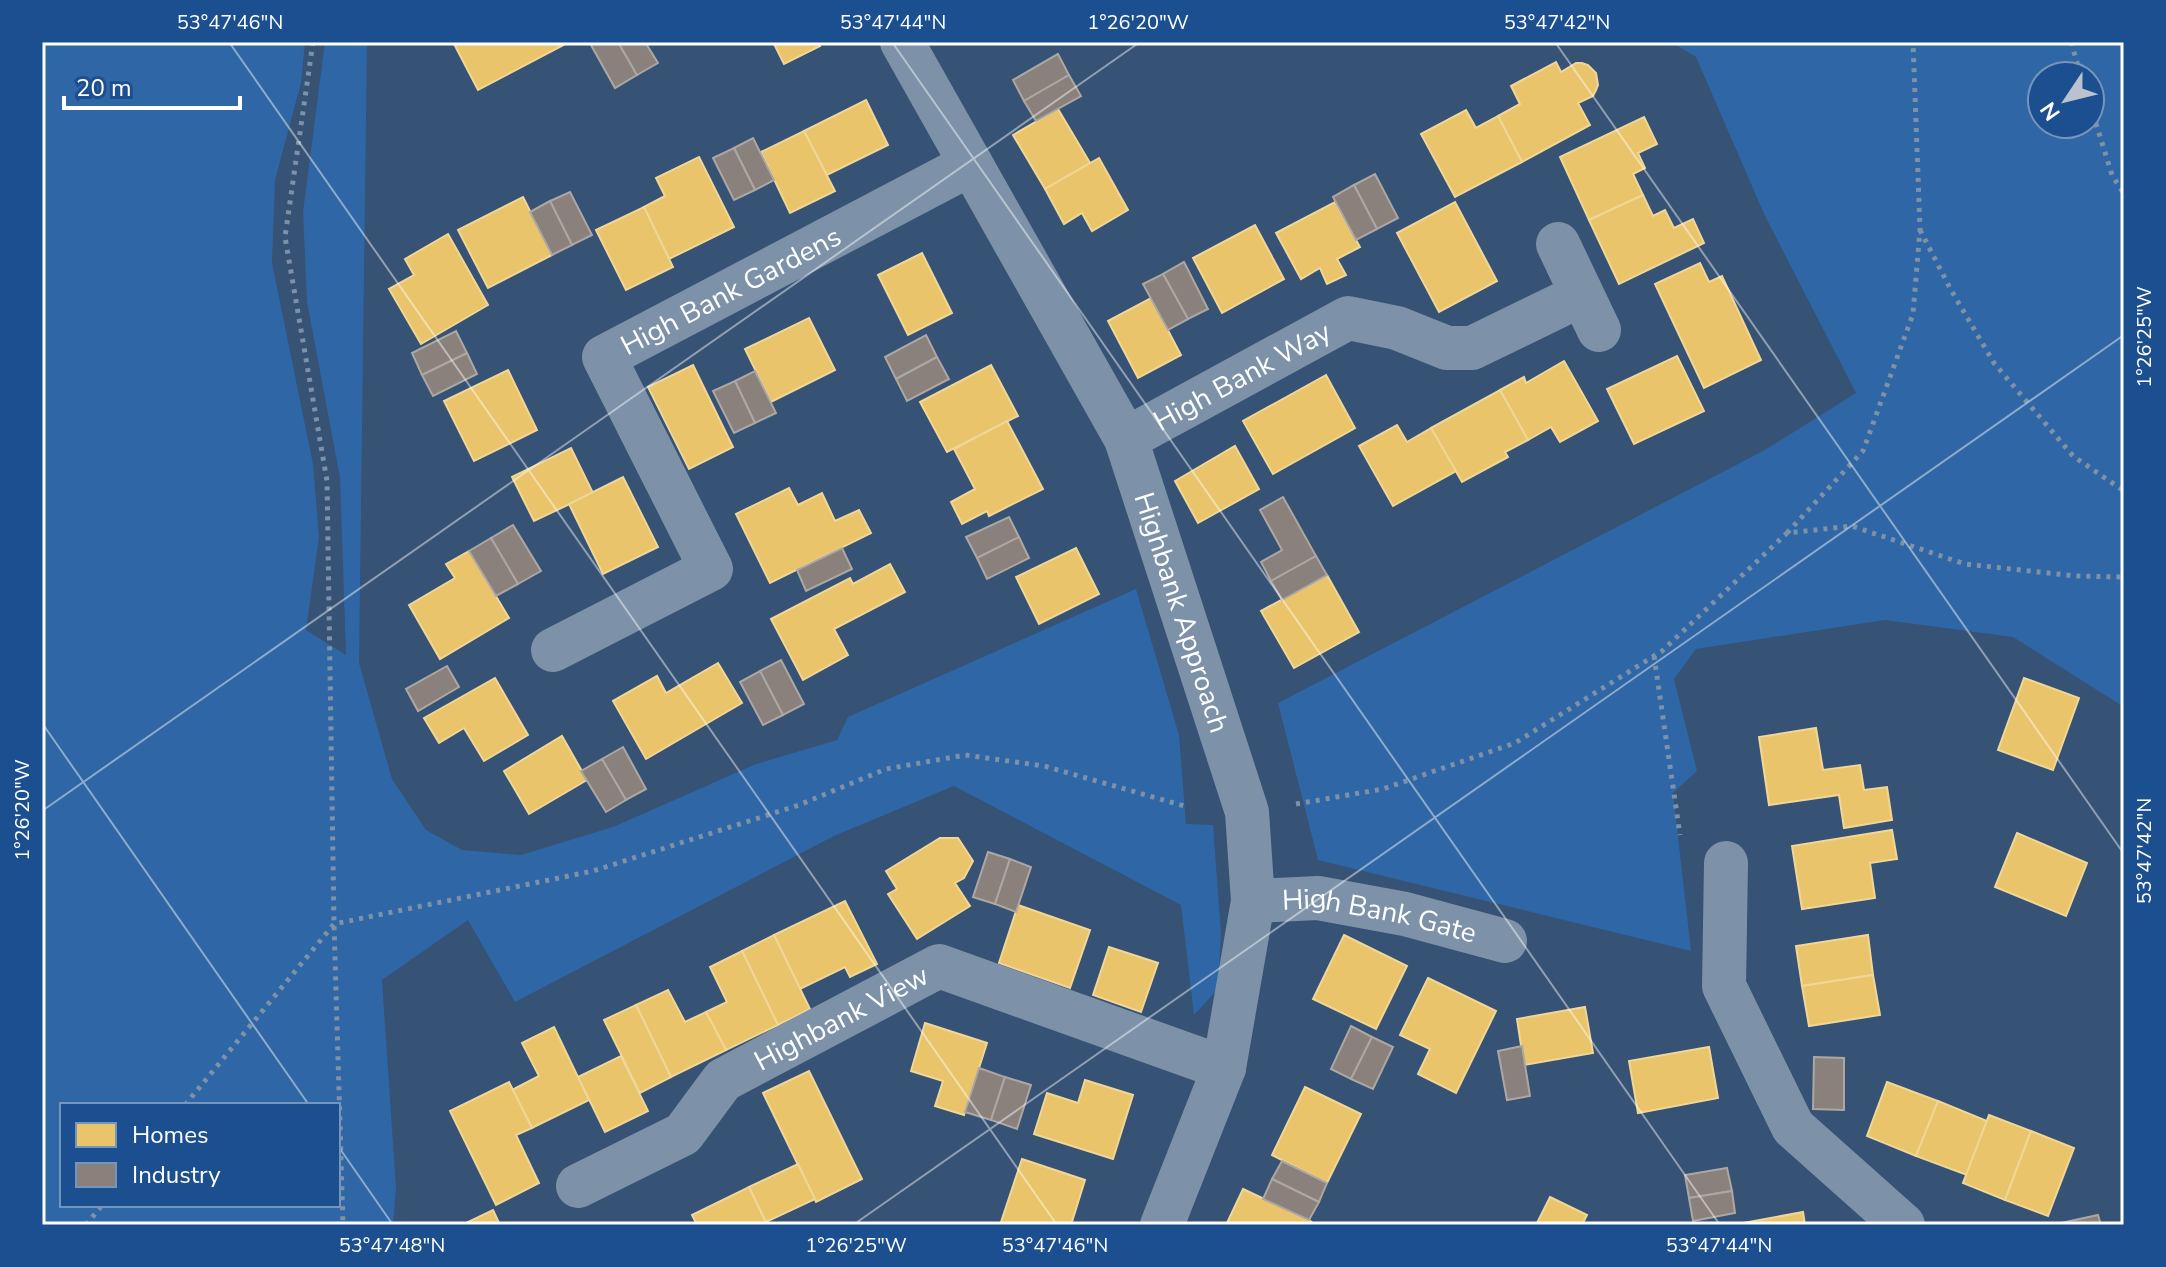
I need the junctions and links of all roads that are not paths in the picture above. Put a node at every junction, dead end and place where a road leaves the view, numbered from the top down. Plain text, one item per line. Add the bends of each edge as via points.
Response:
1 (902, 42) edge
2 (971, 164) junction
3 (1558, 244) dead end
4 (1126, 439) junction
5 (553, 650) dead end
6 (1726, 863) dead end
7 (1253, 901) junction
8 (1505, 941) dead end
9 (1224, 1068) junction
10 (578, 1186) dead end
11 (1889, 1213) edge
12 (1162, 1225) edge

1 - 2 street, Highbank Approach
2 - 4 street, Highbank Approach
2 - 5 street, High Bank Gardens via 604,357 711,569
3 - 4 street, High Bank Way via 1590,312 1472,348 1447,348 1397,328 1348,318
4 - 7 street, Highbank Approach via 1247,812
6 - 11 street via 1724,986 1793,1127
7 - 8 street, High Bank Gate via 1318,898
7 - 9 street, Highbank Approach
9 - 10 street, Highbank View via 939,966 723,1080 683,1134
9 - 12 street, Highbank Approach

